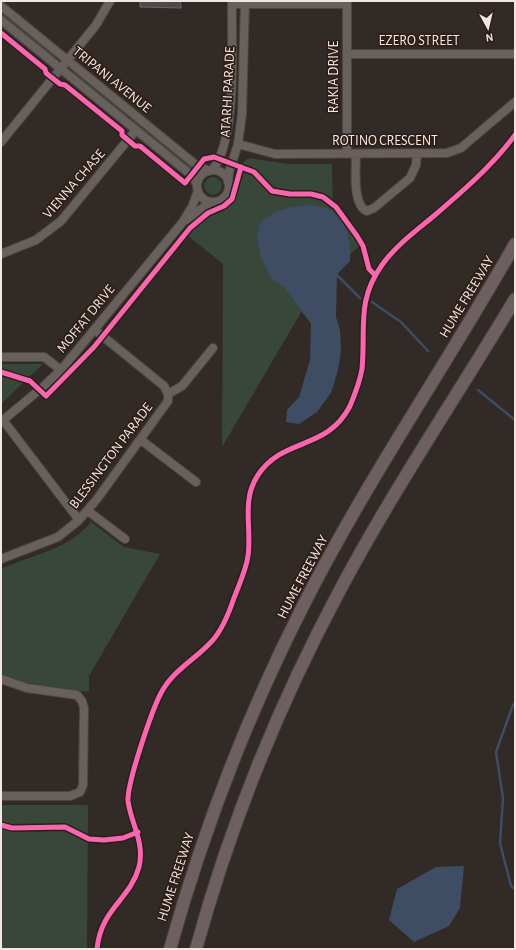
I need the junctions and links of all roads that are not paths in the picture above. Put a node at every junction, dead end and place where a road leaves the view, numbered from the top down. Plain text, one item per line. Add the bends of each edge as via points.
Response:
1 (110, 1) edge
2 (232, 3) edge
3 (245, 3) edge
4 (347, 3) edge
5 (1, 6) edge
6 (1, 20) edge
7 (347, 54) junction
8 (515, 54) edge
9 (68, 61) junction
10 (61, 69) junction
11 (515, 102) edge
12 (136, 130) junction
13 (1, 142) edge
14 (238, 144) junction
15 (347, 154) junction
16 (356, 154) junction
17 (417, 154) junction
18 (211, 171) junction
19 (228, 182) junction
20 (198, 187) junction
21 (211, 202) junction
22 (182, 223) junction
23 (515, 244) edge
24 (1, 254) edge
25 (515, 299) edge
26 (94, 330) junction
27 (213, 348) dead end
28 (1, 357) edge
29 (61, 370) junction
30 (168, 394) junction
31 (2, 421) edge
32 (140, 440) junction
33 (196, 482) dead end
34 (88, 511) junction
35 (79, 520) junction
36 (125, 539) dead end
37 (1, 559) edge
38 (1, 679) edge
39 (1, 796) edge
40 (170, 949) edge
41 (196, 949) edge

1 - 9 street via 96,25
2 - 3 street
2 - 18 street, ATARHI PARADE via 228,126 223,153
3 - 4 street
3 - 14 street, ATARHI PARADE via 242,114
4 - 7 street, RAKIA DRIVE
5 - 9 street, TRIPANI AVENUE
6 - 10 street, TRIPANI AVENUE
7 - 8 street, EZERO STREET
7 - 15 street, RAKIA DRIVE
9 - 10 street
9 - 18 street, TRIPANI AVENUE via 196,165
10 - 12 street, TRIPANI AVENUE
10 - 13 street
11 - 17 street, ROTINO CRESCENT via 458,150
12 - 20 street, TRIPANI AVENUE via 190,174
12 - 24 street, VIENNA CHASE via 61,222 36,240
14 - 15 street, ROTINO CRESCENT via 275,154
14 - 19 street, ATARHI PARADE
15 - 16 street, ROTINO CRESCENT
16 - 17 street, ROTINO CRESCENT
16 - 17 street via 357,196 360,205 367,210 374,208 410,178 416,165
18 - 19 street via 222,174
18 - 20 street via 201,175
19 - 21 street via 225,196
20 - 21 street via 203,198
20 - 22 street, MOFFAT DRIVE via 192,207
21 - 22 street, MOFFAT DRIVE
22 - 26 street, MOFFAT DRIVE
23 - 40 highway, HUME FREEWAY via 334,548 303,606 231,765 207,831
25 - 41 highway via 381,517 309,651 251,784 225,855
26 - 29 street, MOFFAT DRIVE
26 - 30 street via 164,386
27 - 30 street via 182,386
28 - 29 street via 44,357
29 - 31 street, MOFFAT DRIVE
30 - 32 street, BLESSINGTON PARADE via 167,404
31 - 35 street
32 - 33 street
32 - 34 street, BLESSINGTON PARADE
34 - 35 street, BLESSINGTON PARADE
34 - 36 street
35 - 37 street, BLESSINGTON PARADE via 58,537
38 - 39 street via 27,688 77,695 84,708 83,785 80,792 70,796

